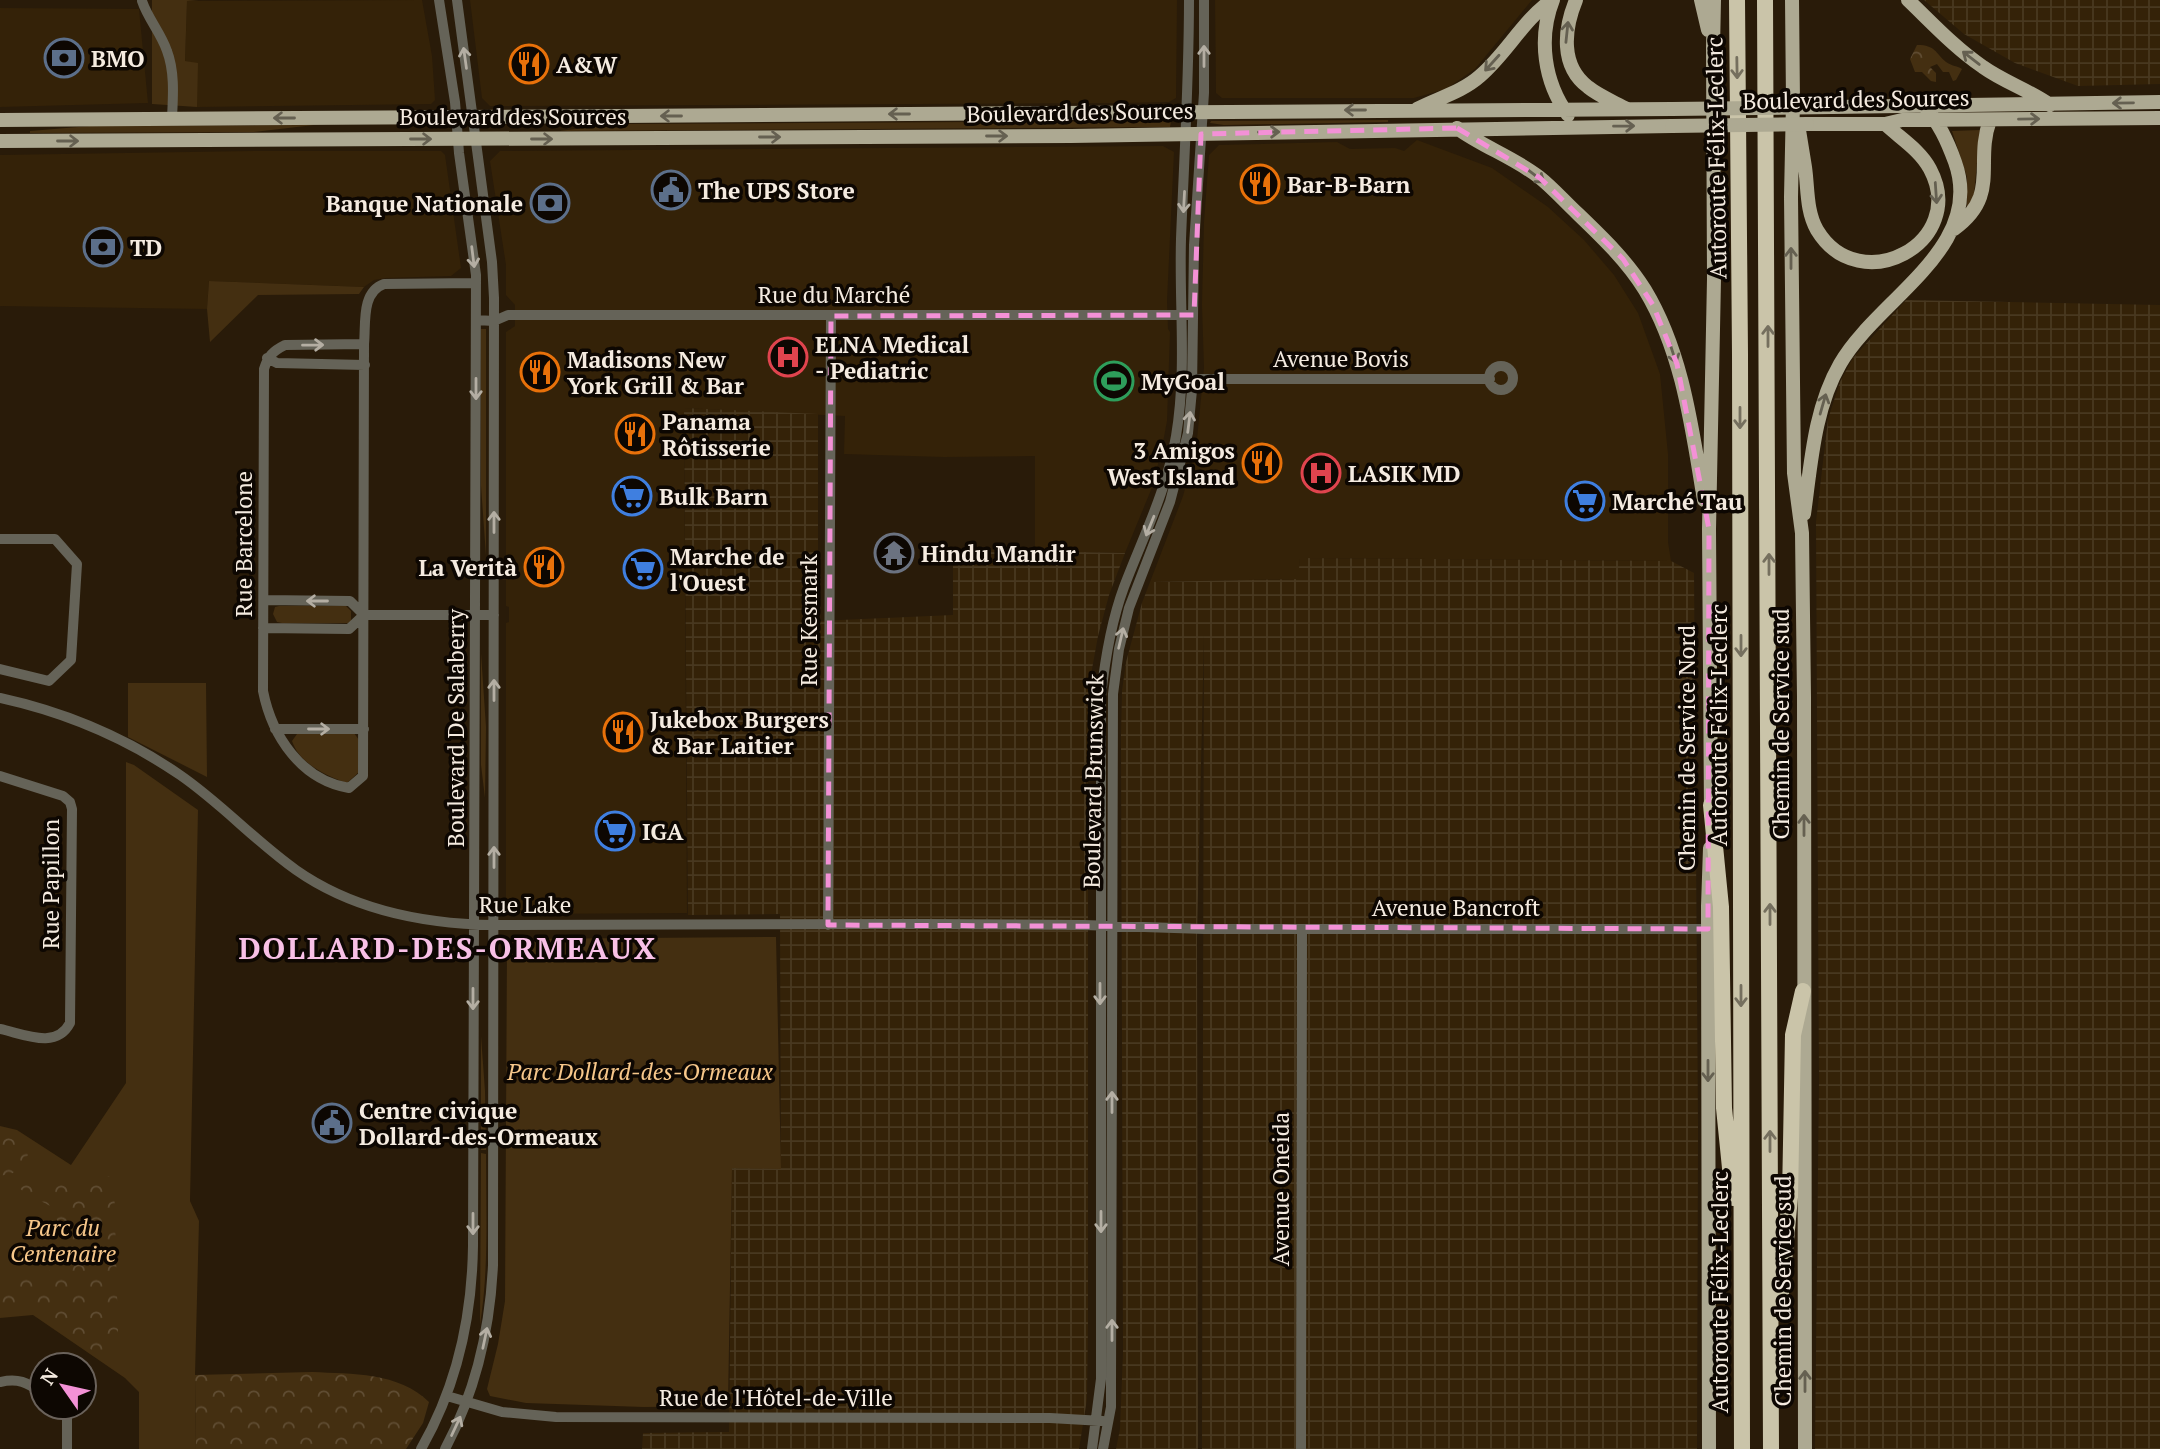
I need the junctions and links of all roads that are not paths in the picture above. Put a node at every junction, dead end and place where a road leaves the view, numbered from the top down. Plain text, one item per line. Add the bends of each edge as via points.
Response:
1 (439, 0) edge
2 (457, 0) edge
3 (1189, 0) edge
4 (1204, 0) edge
5 (1552, 0) edge
6 (1576, 0) edge
7 (1701, 0) edge
8 (1714, 0) edge
9 (1737, 0) edge
10 (1765, 0) edge
11 (1792, 0) edge
12 (1908, 0) edge
13 (142, 1) edge
14 (459, 19) junction
15 (442, 21) junction
16 (1713, 48) junction
17 (1793, 101) junction
18 (2160, 102) edge
19 (2050, 105) junction
20 (1924, 106) junction
21 (1416, 109) junction
22 (1628, 109) junction
23 (1565, 111) junction
24 (1203, 112) junction
25 (1188, 113) junction
26 (456, 117) junction
27 (472, 117) junction
28 (172, 118) junction
29 (2160, 118) edge
30 (0, 120) edge
31 (1936, 120) junction
32 (1990, 120) junction
33 (1885, 124) junction
34 (1576, 127) junction
35 (1457, 128) junction
36 (1194, 134) junction
37 (474, 138) junction
38 (457, 139) junction
39 (0, 141) edge
40 (1953, 230) junction
41 (476, 283) junction
42 (1187, 315) junction
43 (831, 316) junction
44 (476, 320) junction
45 (495, 321) junction
46 (364, 344) junction
47 (267, 358) junction
48 (365, 365) junction
49 (1192, 379) junction
50 (1490, 379) dead end
51 (1709, 529) junction
52 (1802, 533) junction
53 (0, 539) edge
54 (264, 600) junction
55 (364, 615) junction
56 (476, 615) junction
57 (494, 615) junction
58 (264, 628) junction
59 (0, 669) edge
60 (0, 698) edge
61 (275, 729) junction
62 (364, 729) junction
63 (0, 776) edge
64 (1711, 805) junction
65 (474, 925) junction
66 (494, 925) junction
67 (828, 925) junction
68 (1106, 926) junction
69 (1204, 929) joint
70 (1302, 929) junction
71 (1708, 929) junction
72 (1803, 991) junction
73 (0, 1029) edge
74 (1742, 1291) junction
75 (0, 1382) edge
76 (28, 1383) edge
77 (447, 1396) junction
78 (467, 1404) junction
79 (1771, 1405) junction
80 (67, 1421) edge
81 (1102, 1421) junction
82 (67, 1449) edge
83 (421, 1449) edge
84 (445, 1449) edge
85 (1092, 1449) edge
86 (1103, 1449) edge
87 (1301, 1449) edge
88 (1709, 1449) edge
89 (1742, 1449) edge
90 (1771, 1449) edge
91 (1805, 1449) edge

1 - 15 street, Boulevard De Salaberry
2 - 14 street, Boulevard De Salaberry
3 - 25 street, Boulevard Brunswick
24 -> 4 street, Boulevard Brunswick
5 -> 21 main road via 1536,11 1475,81
5 - 23 main road via 1545,52 1552,84
22 -> 6 main road via 1589,88 1571,65 1566,36
7 - 16 main road
8 - 16 main road
9 -> 74 highway, Autoroute Félix-Leclerc
79 -> 10 highway
11 - 17 main road, Chemin de Service sud
19 -> 12 main road via 1981,66
13 - 28 street via 167,51 173,84
14 - 15 street
27 -> 14 street, Boulevard De Salaberry
15 - 26 street, Boulevard De Salaberry
16 - 51 main road, Chemin de Service Nord
33 -> 17 main road via 1926,161 1937,184 1938,203 1932,226 1914,248 1897,258 1853,259 1836,250 1817,230 1810,212
52 -> 17 main road, Chemin de Service sud via 1794,473
18 -> 19 main road, Boulevard des Sources
19 - 20 main road, Boulevard des Sources
20 - 22 main road, Boulevard des Sources, bridge
20 - 31 main road
21 - 23 main road, Boulevard des Sources
21 -> 24 main road, Boulevard des Sources
22 - 23 main road, Boulevard des Sources
23 - 34 main road
24 - 25 main road, Boulevard des Sources
24 - 36 street, Boulevard Brunswick
25 -> 27 main road, Boulevard des Sources
25 - 36 street, Boulevard Brunswick
26 - 27 main road, Boulevard des Sources
26 -> 28 main road, Boulevard des Sources
26 - 38 street, Boulevard De Salaberry
27 - 37 street, Boulevard De Salaberry
28 - 30 main road, Boulevard des Sources
32 -> 29 main road, Boulevard des Sources
31 - 32 main road, Boulevard des Sources
31 - 33 main road, Boulevard des Sources
31 - 40 main road via 1960,179 1960,208
32 - 40 main road via 1979,199 1970,218
34 -> 33 main road, Boulevard des Sources, bridge
34 - 35 main road, Boulevard des Sources
36 -> 35 main road, Boulevard des Sources
35 -> 51 main road via 1540,178 1623,260 1645,290 1682,381
37 -> 36 main road, Boulevard des Sources
36 - 42 street, Boulevard Brunswick via 1181,240
37 - 38 main road, Boulevard des Sources
37 - 45 street, Boulevard De Salaberry via 493,272
39 -> 38 main road, Boulevard des Sources
38 -> 41 street, Boulevard De Salaberry
52 -> 40 main road via 1819,418 1830,382 1855,341 1939,252
41 - 44 street, Boulevard De Salaberry
41 - 46 street, Rue Barcelone via 377,286 368,298
42 - 43 street, Rue du Marché
42 - 49 street, Boulevard Brunswick
42 -> 68 street, Boulevard Brunswick via 1172,457 1121,597 1104,674 1100,730
43 - 45 street, Rue du Marché via 508,315
43 - 67 street, Rue Kesmark
44 - 45 street, Rue du Marché
44 -> 56 street, Boulevard De Salaberry
57 -> 45 street, Boulevard De Salaberry
47 -> 46 street via 285,345
46 - 48 street, Rue Barcelone
47 - 48 street via 277,363
47 - 54 street, Rue Barcelone
48 - 55 street, Rue Barcelone
49 - 50 street, Avenue Bovis
68 -> 49 street, Boulevard Brunswick via 1116,668 1131,602 1181,464
51 - 64 main road, Chemin de Service Nord
72 -> 52 main road, Chemin de Service sud
53 - 59 street via 55,539 77,564 71,660 49,681
55 -> 54 street via 350,601
54 - 58 street, Rue Barcelone
55 - 56 street
55 - 58 street via 349,629
55 - 62 street, Rue Barcelone
56 - 57 street
56 - 65 street, Boulevard De Salaberry
66 -> 57 street, Boulevard De Salaberry
58 - 61 street, Rue Barcelone via 263,691
60 - 65 street, Rue Lake via 79,721 150,755 209,796 296,870 329,889 393,913
61 -> 62 street
61 - 62 street, Rue Barcelone via 301,764 319,778 349,788 363,776
63 - 73 street, Rue Papillon via 63,796 72,809 71,1023 58,1037 45,1039
64 - 71 main road, Chemin de Service Nord
64 - 74 highway via 1721,907 1724,1108
65 - 66 street, Rue Lake
65 -> 77 street, Boulevard De Salaberry via 473,1268 464,1338
66 - 67 street, Rue Lake
78 -> 66 street, Boulevard De Salaberry via 493,1286
67 - 68 street, Rue Lake
68 - 69 street, Rue Lake
68 - 81 street, Boulevard Brunswick via 1112,1370
69 - 70 street, Avenue Bancroft
70 - 71 street, Avenue Bancroft
70 - 87 street, Avenue Oneida
71 -> 88 main road, Chemin de Service Nord
72 - 79 highway via 1793,1035 1790,1197
91 -> 72 main road, Chemin de Service sud
74 - 89 highway, Autoroute Félix-Leclerc
75 - 76 street
77 - 78 street, Rue de l'Hôtel-de-Ville
77 - 83 street, Boulevard De Salaberry
78 - 81 street, Rue de l'Hôtel-de-Ville via 555,1418
84 -> 78 street, Boulevard De Salaberry
79 - 90 highway
80 - 82 street
81 - 85 street, Boulevard Brunswick
81 - 86 street, Boulevard Brunswick

